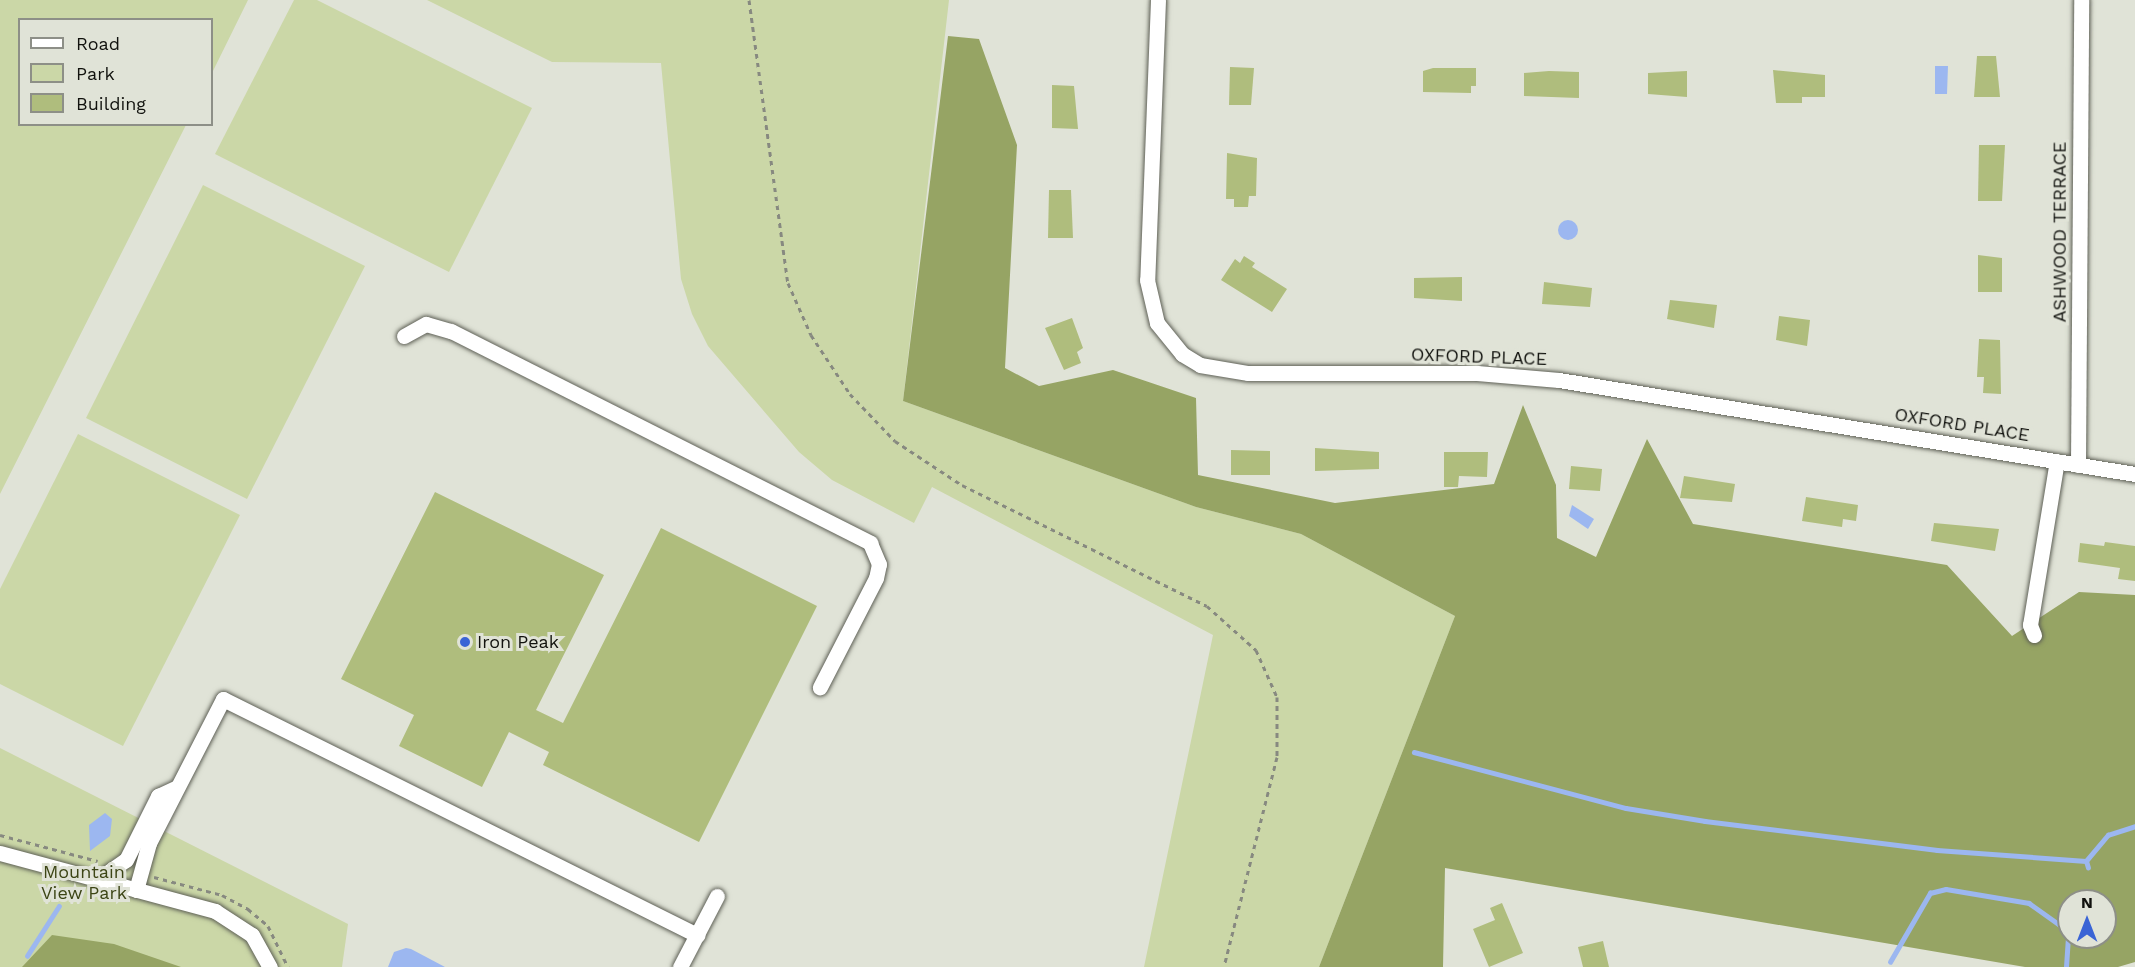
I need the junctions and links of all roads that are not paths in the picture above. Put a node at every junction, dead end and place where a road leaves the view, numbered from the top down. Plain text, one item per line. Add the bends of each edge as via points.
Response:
1 (1158, 0) edge
2 (2080, 0) edge
3 (404, 336) dead end
4 (2057, 461) junction
5 (2078, 465) junction
6 (2135, 474) edge
7 (2034, 635) dead end
8 (820, 687) dead end
9 (175, 788) junction
10 (0, 853) edge
11 (97, 880) junction
12 (136, 890) junction
13 (717, 896) dead end
14 (697, 935) junction
15 (270, 967) edge
16 (680, 967) edge

1 - 4 street, OXFORD PLACE via 1148,288 1157,323 1168,340 1200,364 1248,372 1477,373 1559,380
2 - 5 street, ASHWOOD TERRACE
3 - 8 street via 426,324 451,331 870,543 879,564 876,578
4 - 5 street, OXFORD PLACE
4 - 7 street via 2030,625
5 - 6 street, OXFORD PLACE
9 - 11 street via 158,796 126,860
9 - 12 street via 149,843
9 - 14 street via 223,699
10 - 11 street
11 - 12 street
12 - 15 street via 232,919 252,935
13 - 14 street
14 - 16 street

